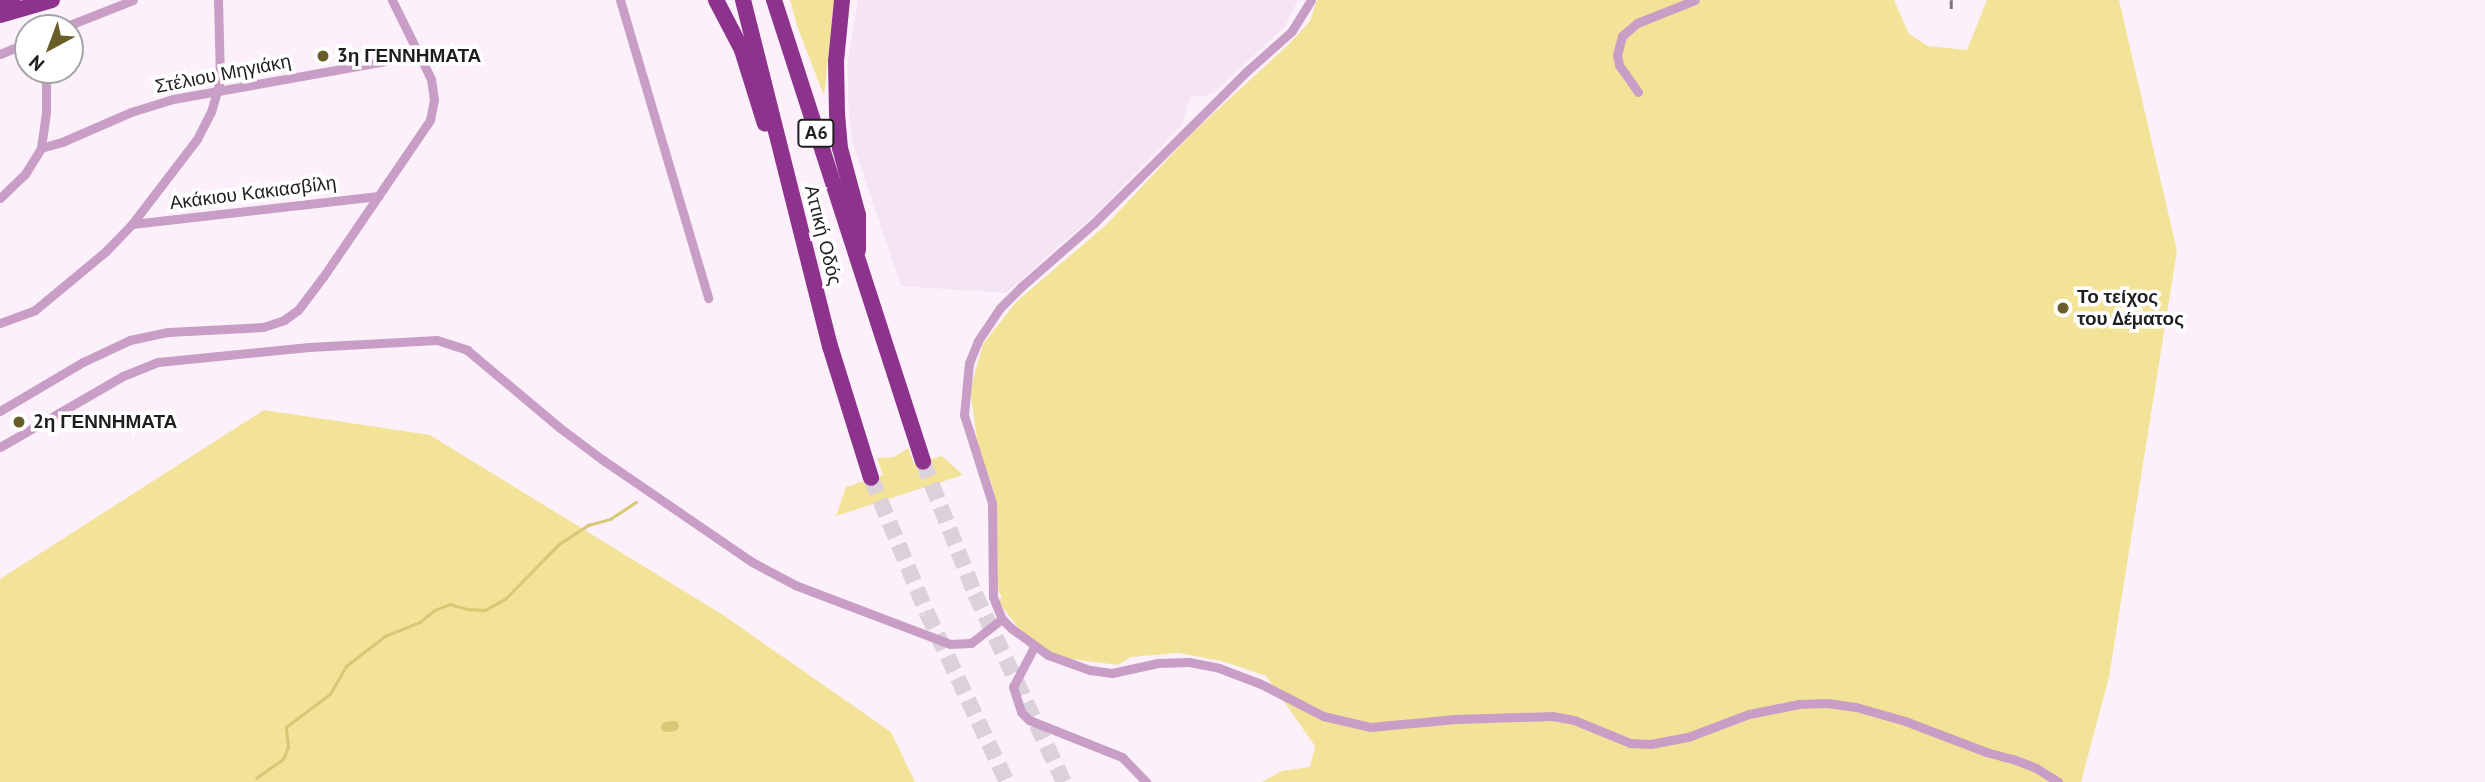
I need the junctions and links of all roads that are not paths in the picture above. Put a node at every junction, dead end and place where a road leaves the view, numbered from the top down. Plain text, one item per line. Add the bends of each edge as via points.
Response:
1 (12, 0) edge
2 (52, 0) edge
3 (134, 0) edge
4 (218, 0) edge
5 (392, 0) edge
6 (620, 0) edge
7 (716, 0) edge
8 (743, 0) edge
9 (774, 0) edge
10 (842, 0) edge
11 (1311, 0) edge
12 (1695, 0) edge
13 (0, 4) edge
14 (0, 15) edge
15 (84, 19) edge
16 (419, 55) junction
17 (46, 84) edge
18 (218, 91) junction
19 (1638, 92) dead end
20 (41, 148) junction
21 (378, 196) junction
22 (0, 198) edge
23 (795, 210) junction
24 (132, 224) junction
25 (858, 266) junction
26 (708, 298) dead end
27 (0, 323) edge
28 (0, 411) edge
29 (0, 447) edge
30 (923, 462) tunnel mouth
31 (871, 478) tunnel mouth
32 (1002, 619) junction
33 (1034, 647) junction
34 (1146, 782) edge
35 (2058, 782) edge

1 - 13 highway
2 - 14 highway
3 - 15 street
4 - 18 street
5 - 16 street
6 - 26 street
7 - 23 highway via 742,50
8 - 23 highway, Αττική Οδός / Α6
9 - 25 highway, Αττική Οδός / Α6
10 - 25 highway via 837,114 840,148 858,215
11 - 32 street via 1292,31 1094,223 1021,287 978,341 969,363 964,415 992,503 993,597
12 - 19 street via 1637,23 1622,36 1616,55
16 - 18 street, Στέλιου Μηγιάκη
16 - 21 street via 433,89 430,120
17 - 20 street
18 - 20 street, Στέλιου Μηγιάκη via 131,112
18 - 24 street via 197,139
20 - 22 street
21 - 24 street, Ακάκιου Κακιασβίλη
21 - 28 street via 314,291 284,320 263,327 168,332 130,340
23 - 31 highway, Αττική Οδός / Α6
24 - 27 street via 35,310
25 - 30 highway, Αττική Οδός / Α6
29 - 32 street via 123,376 158,362 437,340 467,350 603,460 785,580 950,644 971,643
32 - 33 street
33 - 34 street via 1013,687 1021,712 1029,720 1122,757
33 - 35 street via 1107,673 1158,663 1189,662 1219,668 1322,716 1370,727 1552,716 1574,719 1630,743 1651,744 1688,737 1749,714 1827,703 1905,721 2025,763

